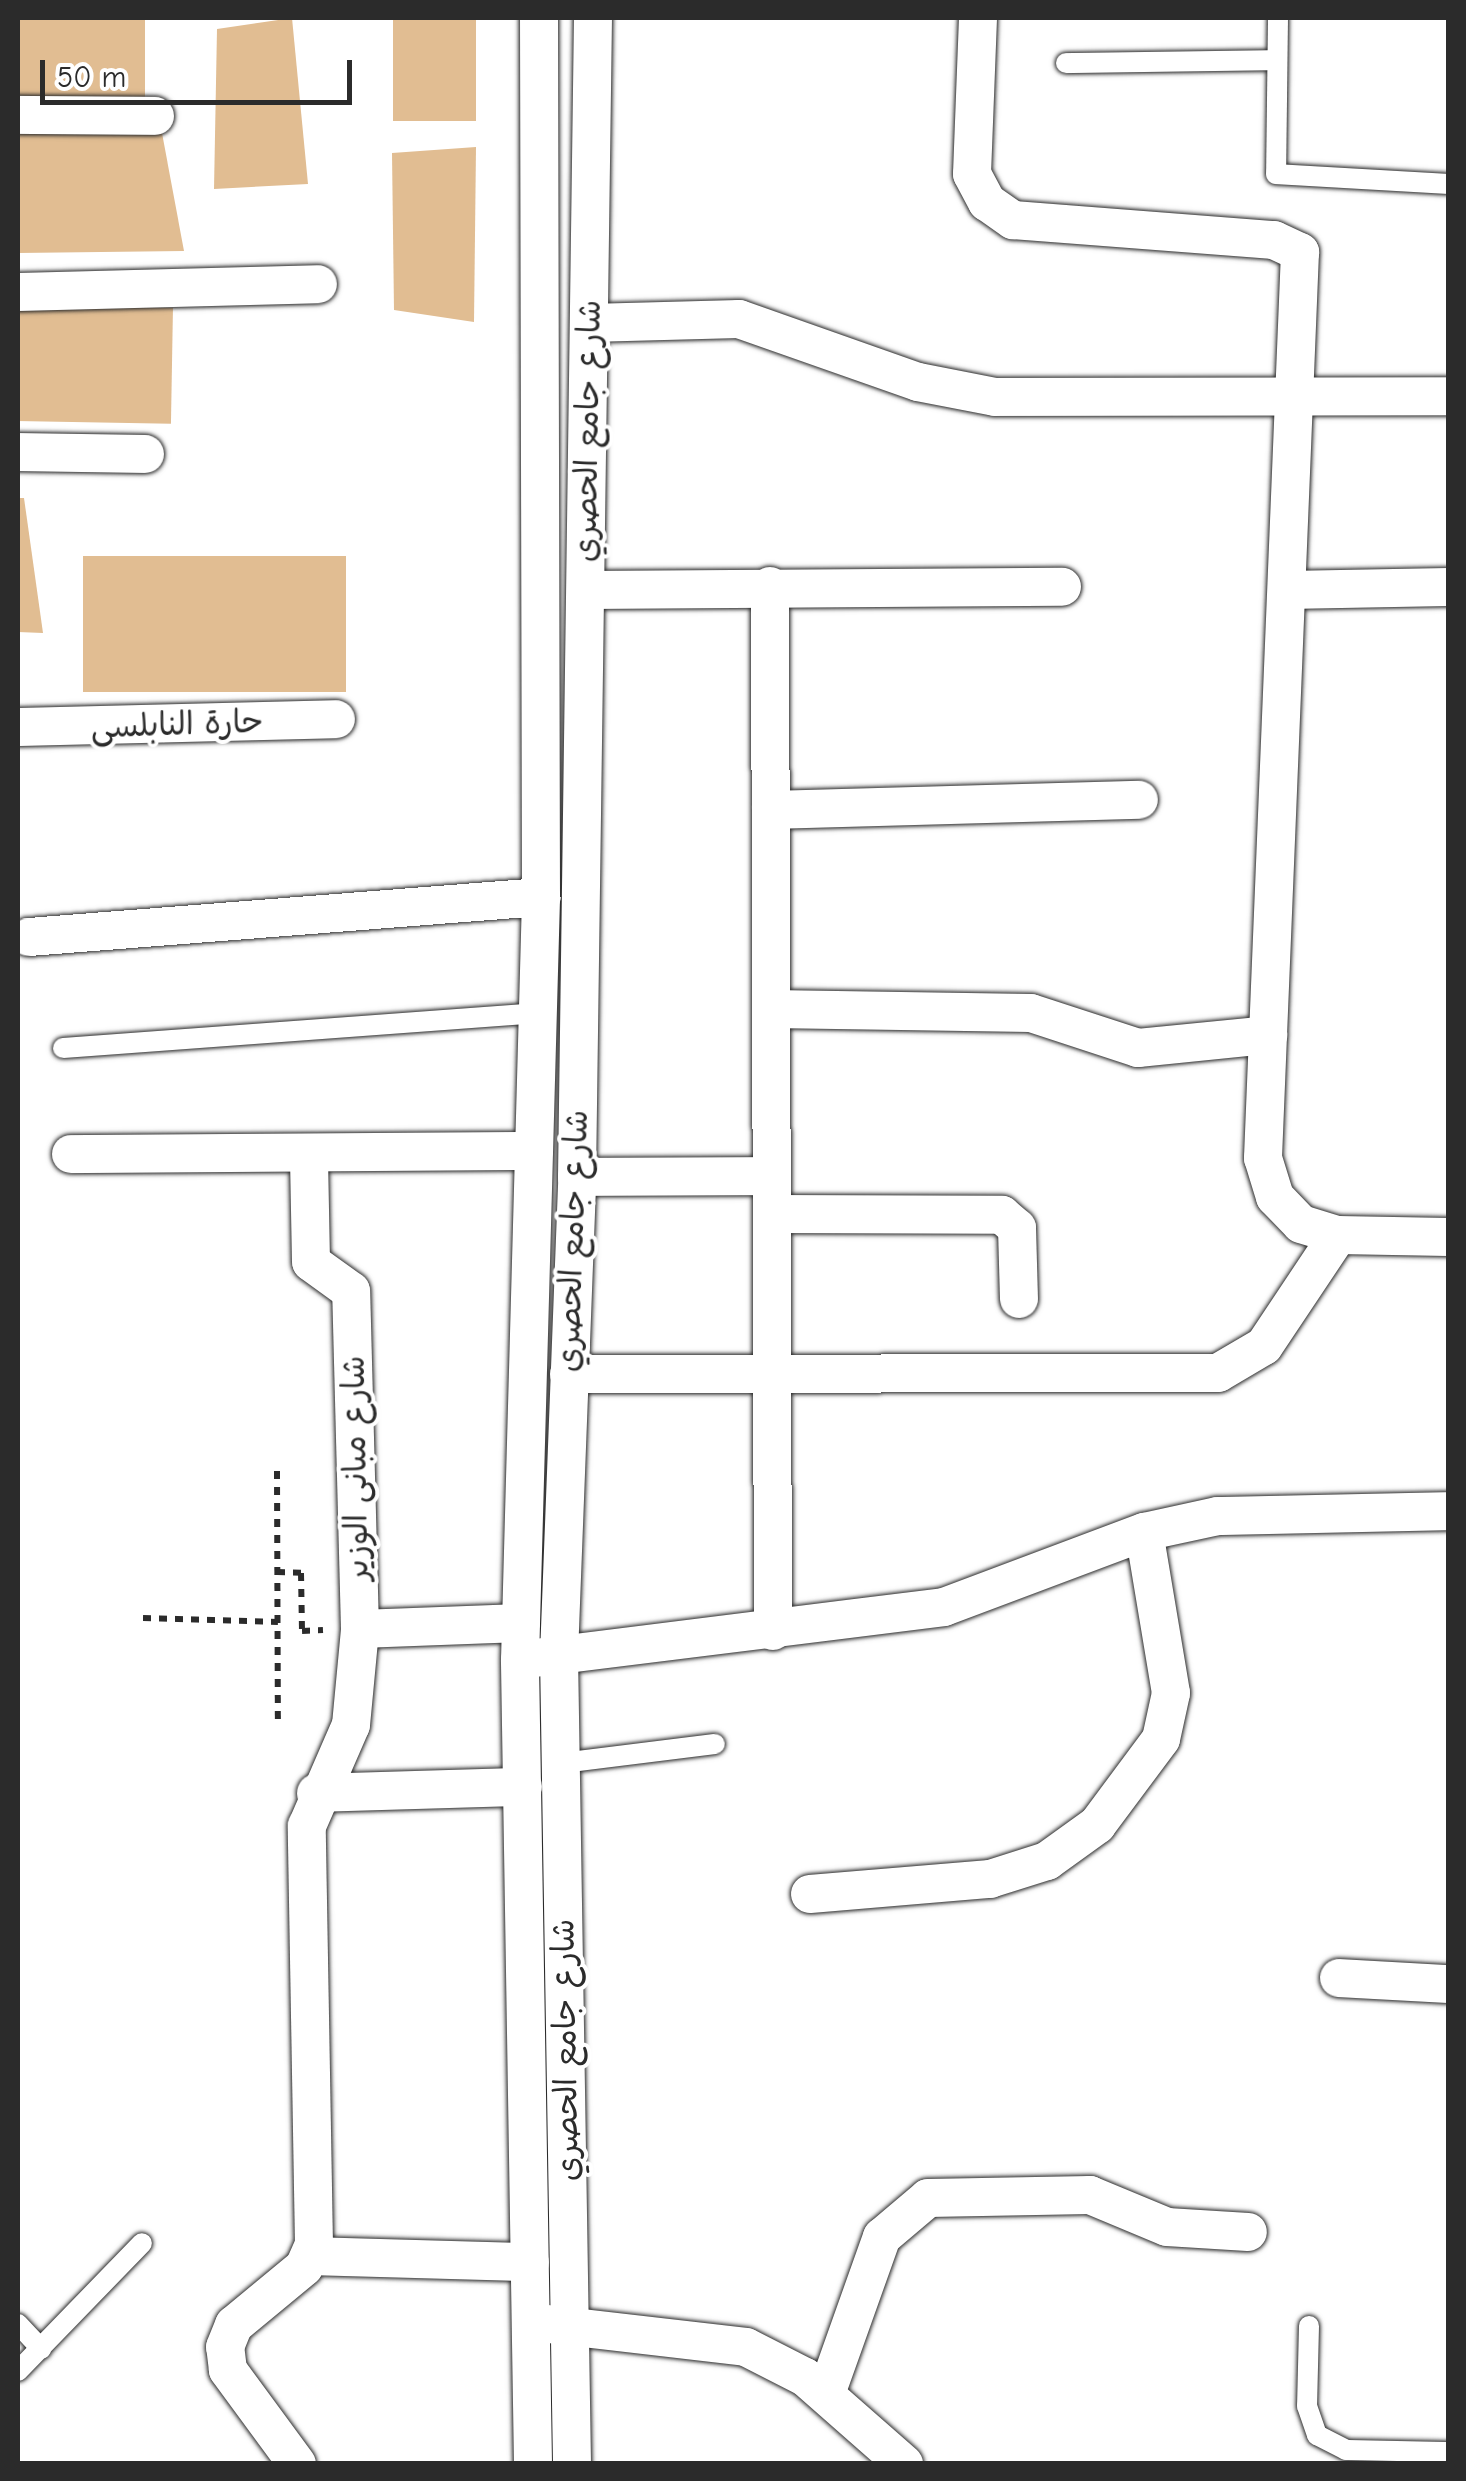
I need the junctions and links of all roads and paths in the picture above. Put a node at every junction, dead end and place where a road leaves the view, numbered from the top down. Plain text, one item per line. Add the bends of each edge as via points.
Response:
1 (539, 18) edge
2 (592, 18) edge
3 (978, 18) edge
4 (1278, 18) edge
5 (1276, 60) junction
6 (1066, 63) dead end
7 (18, 115) edge
8 (155, 116) dead end
9 (1448, 184) edge
10 (318, 284) dead end
11 (18, 292) edge
12 (589, 323) junction
13 (1297, 396) junction
14 (1448, 396) edge
15 (18, 452) edge
16 (145, 454) dead end
17 (770, 586) junction
18 (1062, 587) dead end
19 (1448, 587) edge
20 (587, 590) junction
21 (1287, 590) junction
22 (336, 719) dead end
23 (18, 727) edge
24 (1140, 800) dead end
25 (771, 810) junction
26 (541, 897) junction
27 (29, 937) dead end
28 (771, 1009) junction
29 (536, 1013) junction
30 (1268, 1035) junction
31 (63, 1048) dead end
32 (534, 1151) junction
33 (71, 1154) dead end
34 (309, 1158) junction
35 (772, 1176) junction
36 (577, 1177) junction
37 (772, 1214) junction
38 (1338, 1235) junction
39 (1448, 1237) edge
40 (1019, 1299) dead end
41 (772, 1372) junction
42 (569, 1374) junction
43 (277, 1471) dead end
44 (1448, 1511) edge
45 (1144, 1532) junction
46 (277, 1572) junction
47 (143, 1618) dead end
48 (278, 1622) junction
49 (360, 1629) junction
50 (773, 1630) junction
51 (520, 1642) junction
52 (559, 1656) junction
53 (278, 1727) dead end
54 (715, 1744) dead end
55 (562, 1762) junction
56 (523, 1787) junction
57 (316, 1793) junction
58 (810, 1894) dead end
59 (1339, 1978) dead end
60 (1448, 1984) edge
61 (1248, 2232) dead end
62 (142, 2244) dead end
63 (310, 2256) junction
64 (530, 2262) junction
65 (532, 2322) junction
66 (18, 2324) edge
67 (569, 2326) junction
68 (1309, 2326) dead end
69 (42, 2348) junction
70 (18, 2372) edge
71 (826, 2394) junction
72 (1448, 2452) edge
73 (298, 2464) edge
74 (533, 2464) edge
75 (572, 2464) edge
76 (904, 2464) edge

1 - 26 street, شارع جامع الحصري
2 - 12 street, شارع جامع الحصري
3 - 13 street via 972,174 987,202 1012,220 1288,242 1305,270
4 - 5 lane
5 - 6 lane
5 - 9 lane via 1276,174
7 - 8 street
10 - 11 street
12 - 13 street via 739,319 918,382 995,396
12 - 20 street, شارع جامع الحصري
13 - 14 street
13 - 21 street
15 - 16 street
17 - 18 street
17 - 20 street
17 - 25 street
19 - 21 street
20 - 36 street, شارع جامع الحصري
21 - 30 street
22 - 23 street, حارة النابلسى
24 - 25 street
25 - 28 street
26 - 27 street
26 - 29 street, شارع جامع الحصري
28 - 30 street via 1031,1013 1138,1048
28 - 35 street
29 - 31 lane
29 - 32 street, شارع جامع الحصري
30 - 38 street via 1262,1158 1275,1197 1301,1224
32 - 34 street
32 - 51 street, شارع جامع الحصري
33 - 34 street
34 - 49 street, شارع مبانى الوزير via 311,1262 352,1291
35 - 36 street
35 - 37 street
36 - 42 street, شارع جامع الحصري
37 - 40 street via 1002,1216 1017,1228
37 - 41 street
38 - 39 street
38 - 41 street via 1264,1346 1218,1373
41 - 42 street
41 - 50 street
42 - 52 street, شارع جامع الحصري
43 - 46 path
44 - 45 street via 1279,1510
45 - 50 street via 944,1607
45 - 58 street via 1171,1694 1160,1739 1097,1826 1048,1861 990,1880
46 - 48 path
46 - 49 path via 301,1573 302,1631
47 - 48 path
48 - 53 path
49 - 51 street
49 - 57 street, شارع مبانى الوزير via 352,1725
50 - 52 street
51 - 52 street
51 - 56 street, شارع جامع الحصري
52 - 55 street, شارع جامع الحصري
54 - 55 lane
55 - 67 street, شارع جامع الحصري
56 - 57 street
56 - 64 street, شارع جامع الحصري
57 - 63 street, شارع مبانى الوزير via 307,1826
59 - 60 street
61 - 71 street via 1167,2226 1090,2195 928,2198 882,2237
62 - 69 lane
63 - 64 street
63 - 73 street via 234,2324 225,2347 234,2380
64 - 65 street, شارع جامع الحصري
65 - 67 street
65 - 74 street, شارع جامع الحصري
66 - 69 lane
67 - 71 street via 746,2347
67 - 75 street, شارع جامع الحصري
68 - 72 lane via 1307,2406 1317,2436 1346,2450
69 - 70 lane
71 - 76 street

